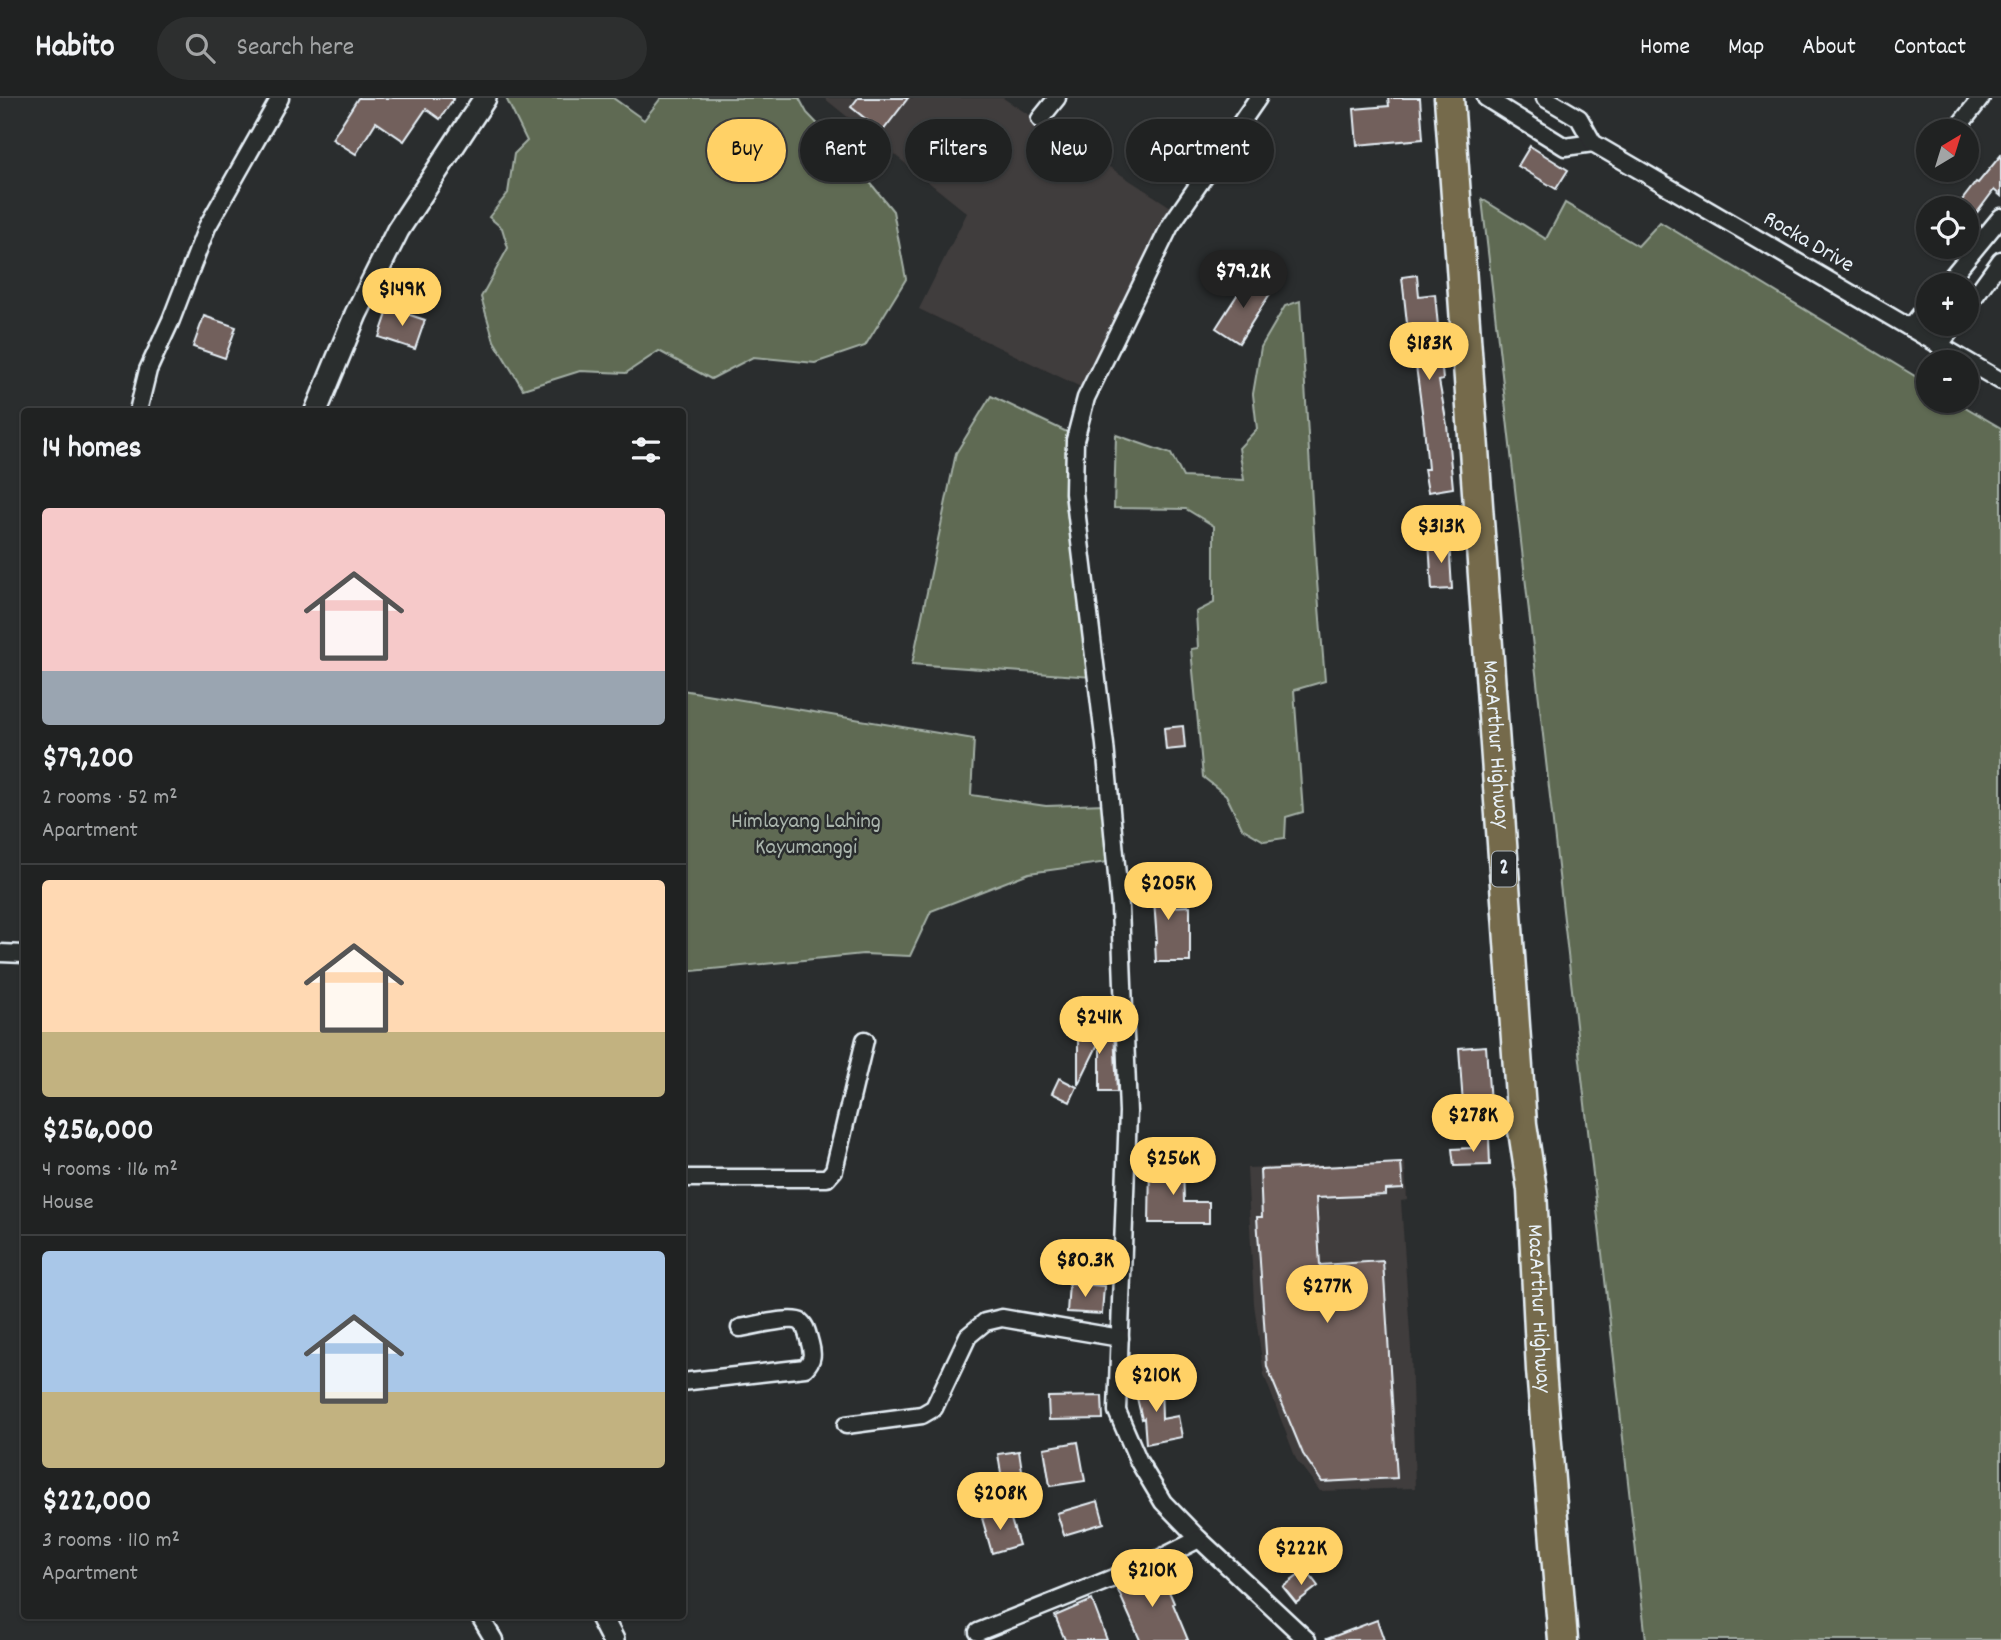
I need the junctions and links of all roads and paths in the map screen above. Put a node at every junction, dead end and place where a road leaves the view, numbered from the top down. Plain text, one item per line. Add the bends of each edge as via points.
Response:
1 (280, 98) edge
2 (485, 98) edge
3 (1057, 98) edge
4 (1258, 98) edge
5 (1449, 98) edge
6 (1486, 98) edge
7 (1545, 98) edge
8 (1981, 98) edge
9 (1041, 119) dead end
10 (1964, 119) edge
11 (1593, 143) junction
12 (2001, 217) edge
13 (2001, 260) edge
14 (1955, 273) edge
15 (1979, 290) edge
16 (1916, 320) edge
17 (1910, 328) junction
18 (1946, 336) edge
19 (1939, 346) junction
20 (2001, 381) edge
21 (139, 408) edge
22 (317, 408) edge
23 (0, 953) edge
24 (21, 954) edge
25 (865, 1040) dead end
26 (686, 1178) edge
27 (740, 1328) dead end
28 (1120, 1338) junction
29 (686, 1382) edge
30 (846, 1425) dead end
31 (1199, 1539) junction
32 (481, 1619) edge
33 (602, 1619) edge
34 (978, 1632) dead end
35 (494, 1640) edge
36 (614, 1640) edge
37 (1307, 1640) edge
38 (1563, 1640) edge

1 - 21 street via 207,227 148,370
2 - 22 street via 398,230 356,314
3 - 9 street
4 - 28 street via 1170,226 1086,398 1075,440 1074,493 1120,908 1128,1112
5 - 38 highway, MacArthur Highway / 2
6 - 11 street via 1565,147
7 - 11 street, Rocka Drive via 1579,118
8 - 10 street
11 - 17 street, Rocka Drive
12 - 14 street
13 - 15 street
16 - 17 street
17 - 19 street, Rocka Drive
18 - 19 street
19 - 20 street, Rocka Drive
23 - 24 street
25 - 26 street via 834,1170 827,1178
27 - 29 street via 801,1322 807,1329 811,1363 805,1368
28 - 30 street via 1002,1318 985,1322 968,1336 934,1408 922,1415
28 - 31 street via 1117,1410 1139,1462 1163,1502
31 - 34 street via 1151,1563
31 - 37 street
32 - 35 street
33 - 36 street

